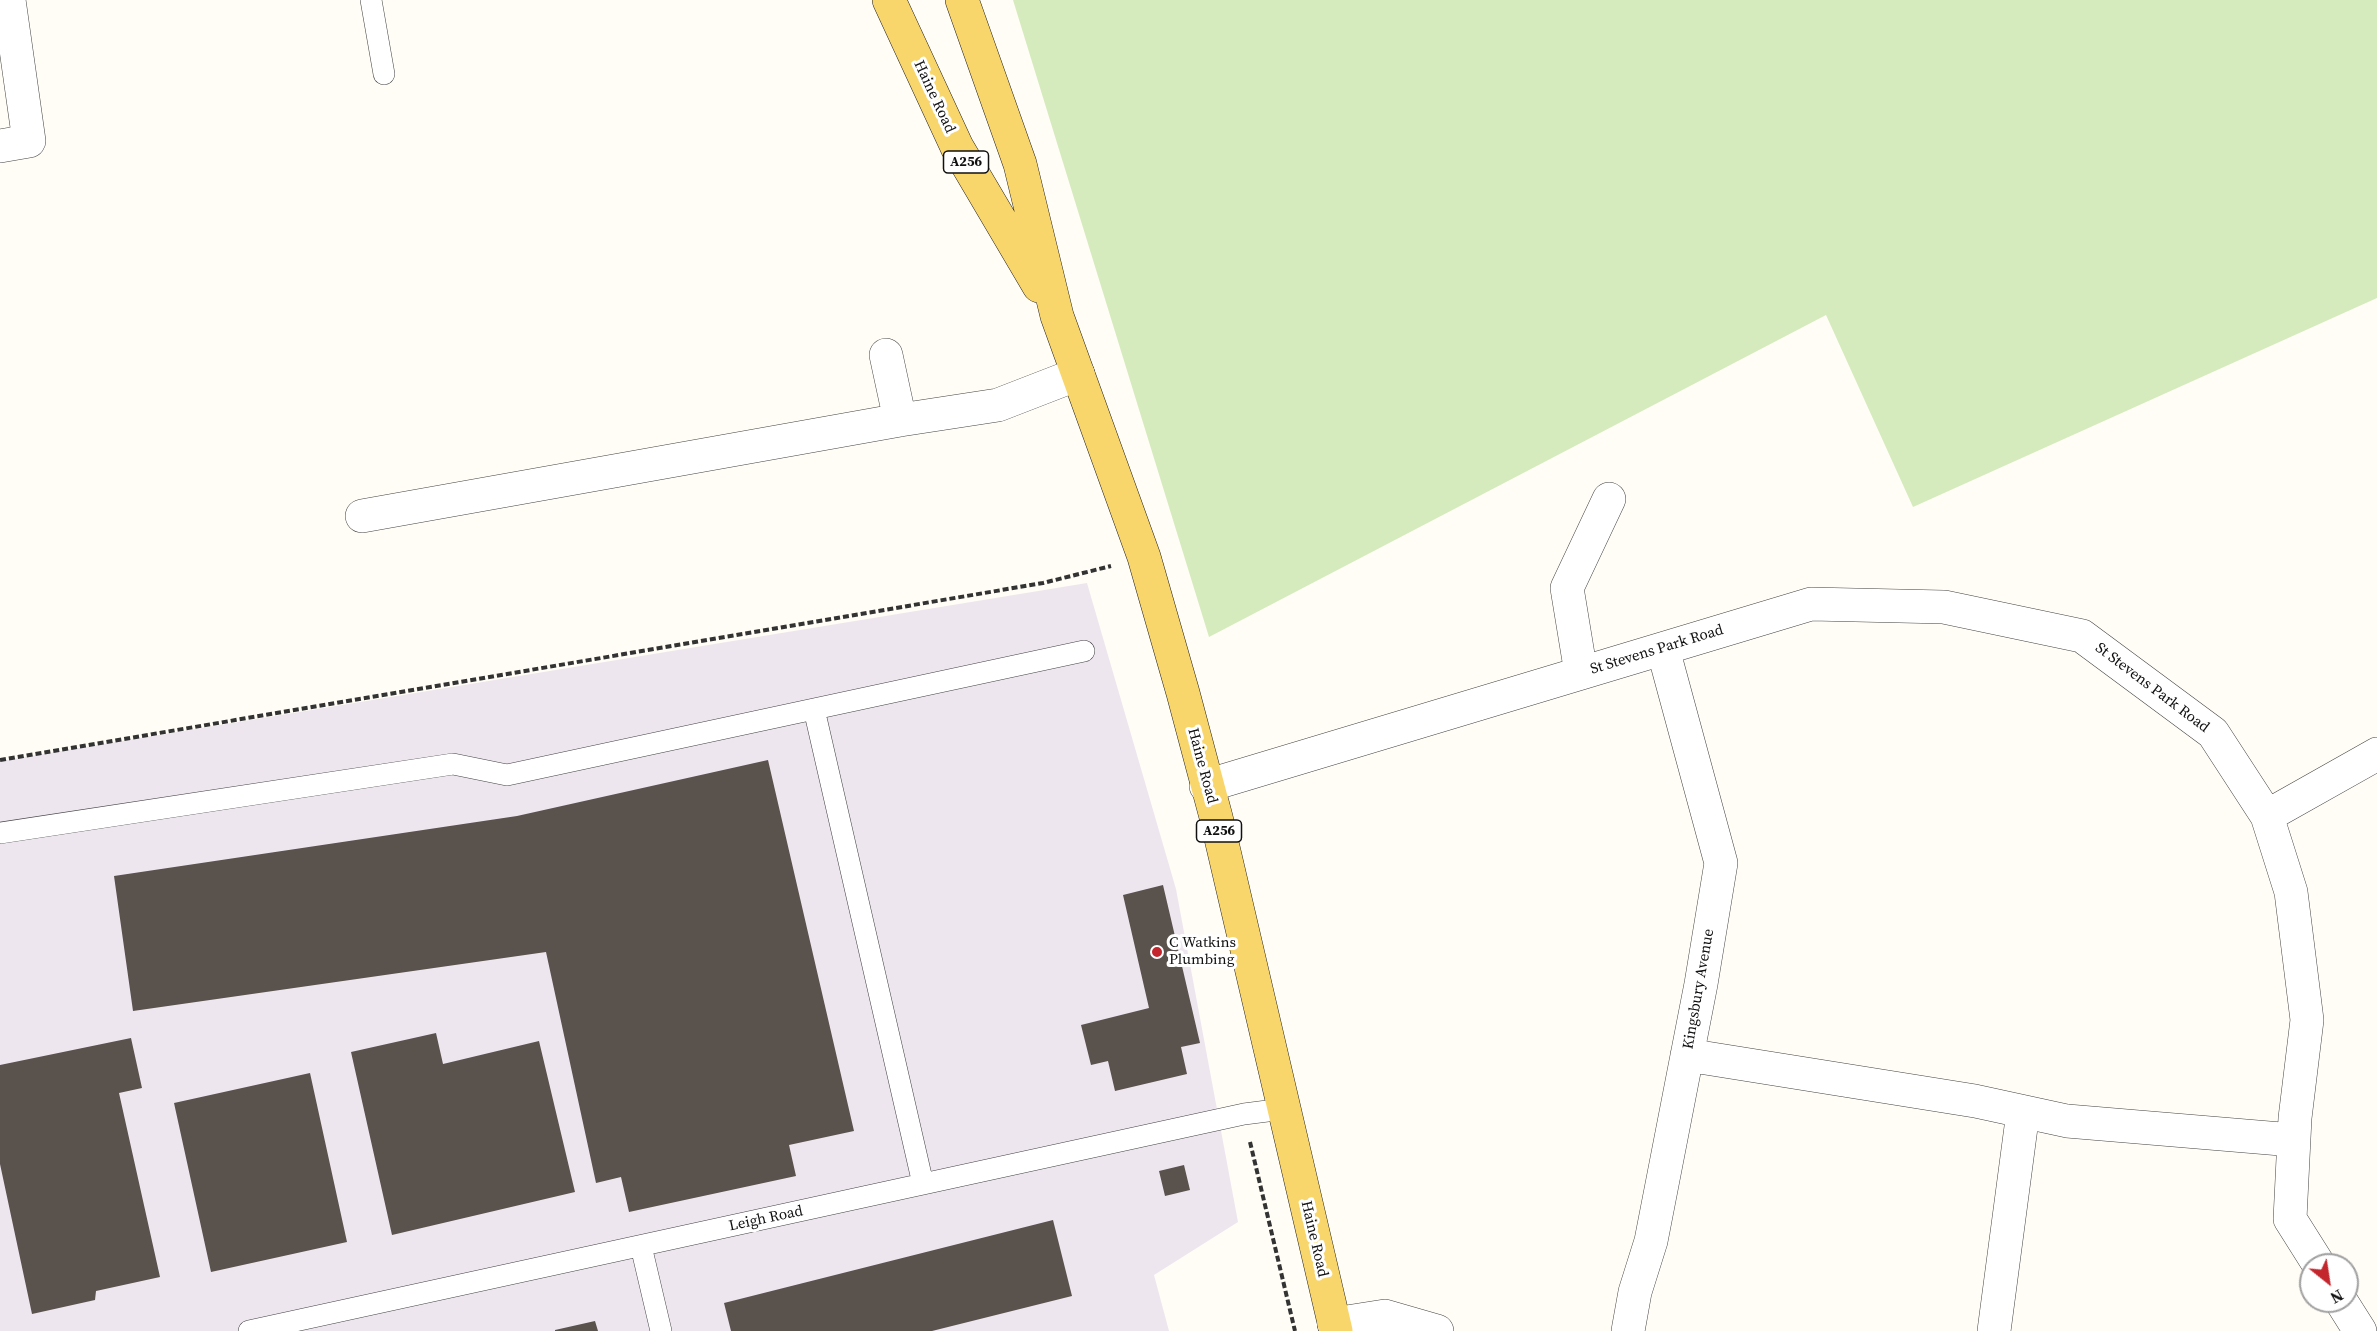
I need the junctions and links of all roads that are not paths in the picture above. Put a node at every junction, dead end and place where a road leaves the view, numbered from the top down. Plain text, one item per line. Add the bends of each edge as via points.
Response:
1 (9, 0) edge
2 (371, 0) edge
3 (889, 0) edge
4 (962, 0) edge
5 (384, 74) dead end
6 (0, 146) edge
7 (1057, 316) junction
8 (886, 355) dead end
9 (1078, 374) junction
10 (900, 420) junction
11 (1608, 499) dead end
12 (362, 516) dead end
13 (1663, 649) junction
14 (1084, 651) dead end
15 (1581, 673) junction
16 (814, 709) junction
17 (2377, 754) edge
18 (1206, 786) junction
19 (2267, 816) junction
20 (0, 833) edge
21 (1687, 1055) junction
22 (1283, 1108) junction
23 (2023, 1112) junction
24 (2294, 1140) junction
25 (923, 1184) junction
26 (641, 1246) junction
27 (2311, 1253) edge
28 (2349, 1313) edge
29 (1335, 1328) edge
30 (249, 1331) edge
31 (661, 1331) edge
32 (1437, 1331) edge
33 (1628, 1331) edge
34 (1995, 1331) edge
35 (2360, 1331) edge

1 - 6 street via 29,141
2 - 5 lane
3 - 7 main road, Haine Road / A256 via 957,147
4 - 7 main road, Haine Road / A256 via 1020,164
7 - 9 main road, Haine Road / A256
8 - 10 street
9 - 10 street via 998,405
9 - 18 main road, Haine Road / A256 via 1144,557
10 - 12 street
11 - 15 street, St Stevens Park Road via 1567,588
13 - 15 street, St Stevens Park Road
13 - 19 street, St Stevens Park Road via 1811,604 1944,607 2082,636 2213,733
13 - 21 street, Kingsbury Avenue via 1721,862
14 - 16 lane
15 - 18 street, St Stevens Park Road
16 - 20 lane via 507,775 453,764
16 - 25 lane
17 - 19 street
18 - 22 main road, Haine Road / A256
19 - 24 street, St Stevens Park Road via 2292,892 2307,1020
21 - 23 street
21 - 33 street, Kingsbury Avenue via 1651,1241
22 - 25 lane, Leigh Road
22 - 29 main road, Haine Road / A256
23 - 24 street via 2067,1121
23 - 34 street
24 - 27 street, St Stevens Park Road via 2290,1219
25 - 26 lane, Leigh Road
26 - 30 lane, Leigh Road
26 - 31 lane
28 - 35 street
29 - 32 street via 1385,1316

